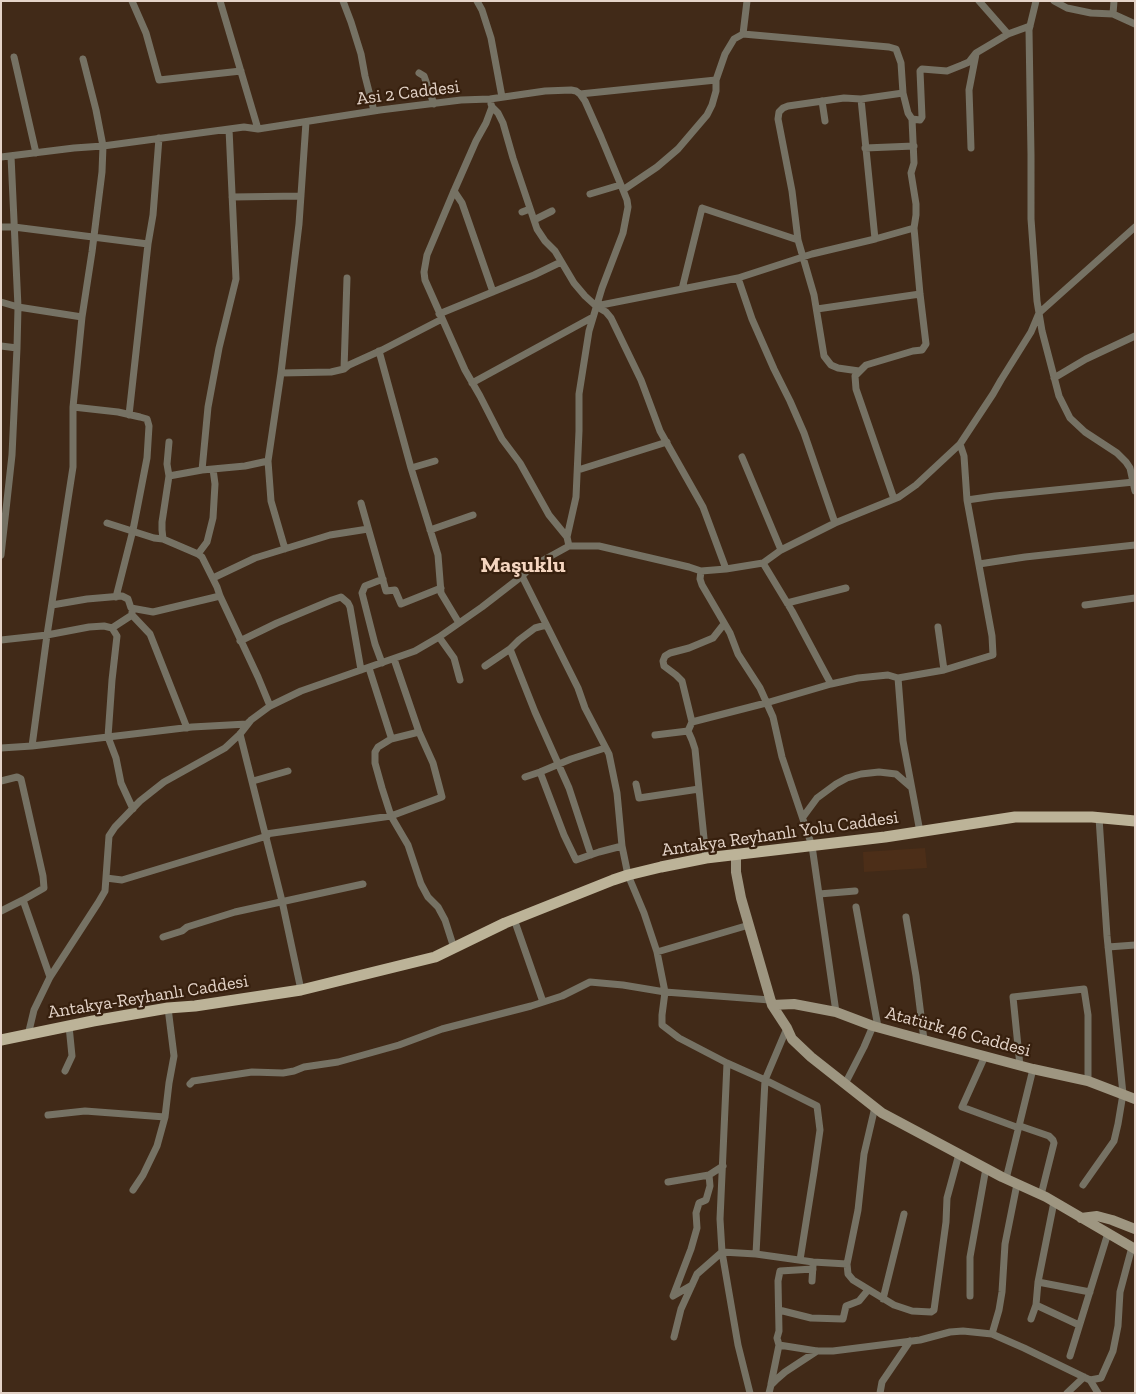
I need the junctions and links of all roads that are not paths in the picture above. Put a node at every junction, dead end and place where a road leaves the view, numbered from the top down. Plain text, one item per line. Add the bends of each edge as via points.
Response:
1 (132, 1) edge
2 (220, 1) edge
3 (343, 1) edge
4 (478, 1) edge
5 (747, 1) edge
6 (979, 1) edge
7 (1036, 1) edge
8 (1054, 1) edge
9 (1114, 1) edge
10 (1113, 14) junction
11 (1135, 24) edge
12 (1030, 26) junction
13 (743, 34) junction
14 (1008, 34) junction
15 (976, 53) junction
16 (14, 57) dead end
17 (83, 59) dead end
18 (240, 71) junction
19 (419, 73) dead end
20 (716, 80) junction
21 (903, 93) junction
22 (580, 94) junction
23 (502, 97) junction
24 (490, 99) junction
25 (861, 99) junction
26 (822, 101) junction
27 (434, 104) junction
28 (492, 108) junction
29 (374, 111) junction
30 (912, 119) junction
31 (825, 121) dead end
32 (306, 122) junction
33 (229, 129) junction
34 (258, 129) junction
35 (159, 138) junction
36 (103, 146) junction
37 (914, 146) junction
38 (865, 148) junction
39 (971, 148) dead end
40 (36, 153) junction
41 (11, 156) junction
42 (1, 157) edge
43 (622, 187) junction
44 (454, 191) junction
45 (590, 194) dead end
46 (301, 196) junction
47 (232, 197) junction
48 (530, 209) junction
49 (552, 211) dead end
50 (522, 212) dead end
51 (534, 220) junction
52 (1, 227) edge
53 (14, 227) junction
54 (1135, 227) edge
55 (914, 228) junction
56 (94, 237) junction
57 (875, 239) junction
58 (798, 240) junction
59 (148, 244) junction
60 (802, 257) junction
61 (561, 262) junction
62 (346, 278) dead end
63 (738, 278) junction
64 (682, 289) junction
65 (493, 292) junction
66 (920, 294) junction
67 (1, 302) edge
68 (596, 306) junction
69 (18, 307) junction
70 (817, 309) junction
71 (1039, 313) junction
72 (82, 317) junction
73 (440, 317) junction
74 (593, 317) junction
75 (1034, 326) junction
76 (1042, 331) junction
77 (1135, 336) edge
78 (1, 346) edge
79 (17, 348) junction
80 (379, 351) junction
81 (344, 369) junction
82 (859, 371) junction
83 (281, 373) junction
84 (1054, 378) junction
85 (472, 383) junction
86 (73, 406) junction
87 (129, 415) junction
88 (170, 442) dead end
89 (667, 442) junction
90 (960, 444) junction
91 (742, 457) dead end
92 (268, 461) junction
93 (435, 461) dead end
94 (1135, 461) edge
95 (1126, 462) junction
96 (412, 468) junction
97 (213, 469) junction
98 (202, 470) junction
99 (578, 470) junction
100 (169, 476) junction
101 (1134, 482) edge
102 (1135, 491) edge
103 (894, 499) junction
104 (967, 500) junction
105 (361, 503) dead end
106 (473, 516) dead end
107 (107, 523) dead end
108 (834, 523) junction
109 (368, 529) junction
110 (132, 530) junction
111 (430, 530) junction
112 (567, 536) junction
113 (163, 539) junction
114 (1135, 545) edge
115 (569, 546) junction
116 (285, 549) junction
117 (782, 550) junction
118 (198, 554) junction
119 (1, 555) edge
120 (763, 563) junction
121 (979, 564) junction
122 (726, 568) junction
123 (700, 571) junction
124 (522, 576) junction
125 (213, 578) junction
126 (382, 579) junction
127 (441, 588) junction
128 (846, 588) dead end
129 (220, 596) junction
130 (116, 597) junction
131 (1135, 598) edge
132 (788, 603) junction
133 (52, 605) junction
134 (1085, 605) dead end
135 (131, 612) junction
136 (459, 623) junction
137 (724, 624) junction
138 (546, 625) junction
139 (938, 627) dead end
140 (112, 628) junction
141 (46, 635) junction
142 (439, 637) junction
143 (1, 640) edge
144 (240, 641) junction
145 (510, 649) junction
146 (394, 659) junction
147 (382, 663) junction
148 (485, 666) dead end
149 (369, 668) junction
150 (361, 670) junction
151 (944, 670) junction
152 (898, 678) junction
153 (460, 680) dead end
154 (831, 684) junction
155 (766, 703) junction
156 (270, 706) junction
157 (251, 720) junction
158 (692, 722) junction
159 (187, 728) junction
160 (419, 732) junction
161 (688, 732) junction
162 (240, 734) junction
163 (655, 736) dead end
164 (108, 737) junction
165 (391, 739) junction
166 (32, 746) junction
167 (1, 748) edge
168 (605, 748) junction
169 (559, 764) junction
170 (288, 771) dead end
171 (540, 772) junction
172 (525, 777) dead end
173 (1, 781) edge
174 (253, 781) junction
175 (636, 784) dead end
176 (911, 788) junction
177 (699, 789) junction
178 (133, 809) junction
179 (391, 816) junction
180 (803, 817) junction
181 (1099, 818) junction
182 (1135, 820) edge
183 (920, 832) junction
184 (266, 836) junction
185 (622, 846) junction
186 (812, 846) junction
187 (736, 854) junction
188 (590, 855) junction
189 (706, 858) junction
190 (628, 875) junction
191 (106, 878) junction
192 (363, 884) dead end
193 (855, 891) dead end
194 (819, 894) junction
195 (23, 900) junction
196 (282, 901) junction
197 (856, 907) dead end
198 (1, 911) edge
199 (906, 917) dead end
200 (514, 919) junction
201 (749, 925) junction
202 (162, 937) dead end
203 (1135, 945) edge
204 (1108, 947) junction
205 (454, 948) junction
206 (657, 952) junction
207 (50, 977) junction
208 (301, 990) junction
209 (665, 992) junction
210 (543, 1002) junction
211 (771, 1003) junction
212 (168, 1008) junction
213 (836, 1012) junction
214 (68, 1026) junction
215 (876, 1026) junction
216 (787, 1028) junction
217 (28, 1035) junction
218 (1, 1040) edge
219 (924, 1040) junction
220 (985, 1056) junction
221 (727, 1064) junction
222 (1020, 1066) junction
223 (1033, 1069) junction
224 (66, 1071) dead end
225 (765, 1080) junction
226 (1088, 1081) junction
227 (190, 1084) dead end
228 (845, 1084) junction
229 (1123, 1094) junction
230 (1135, 1099) edge
231 (875, 1107) junction
232 (48, 1116) dead end
233 (165, 1117) junction
234 (1019, 1127) junction
235 (959, 1154) junction
236 (723, 1166) junction
237 (986, 1168) junction
238 (709, 1175) junction
239 (1006, 1179) junction
240 (668, 1182) dead end
241 (1017, 1184) junction
242 (1083, 1185) dead end
243 (133, 1190) dead end
244 (1041, 1195) junction
245 (1054, 1202) junction
246 (904, 1214) dead end
247 (1081, 1218) junction
248 (1135, 1229) edge
249 (1108, 1233) junction
250 (1133, 1248) edge
251 (722, 1252) junction
252 (756, 1254) junction
253 (800, 1260) junction
254 (847, 1264) junction
255 (813, 1266) junction
256 (812, 1281) dead end
257 (1038, 1282) junction
258 (692, 1284) junction
259 (868, 1290) junction
260 (1090, 1292) junction
261 (970, 1296) dead end
262 (883, 1299) junction
263 (1036, 1306) junction
264 (779, 1310) junction
265 (1030, 1320) dead end
266 (1079, 1325) junction
267 (992, 1334) junction
268 (674, 1337) dead end
269 (910, 1341) junction
270 (779, 1345) junction
271 (816, 1351) junction
272 (1070, 1356) dead end
273 (1087, 1379) junction
274 (771, 1384) junction
275 (750, 1393) edge
276 (769, 1393) edge
277 (880, 1393) edge
278 (1067, 1393) edge
279 (1098, 1393) edge

1 - 18 street via 146,33 158,80
2 - 18 street
3 - 29 street via 361,54
4 - 23 street via 491,38
5 - 13 street
6 - 14 street
7 - 12 street
8 - 10 street via 1067,8
9 - 10 street
10 - 11 street
12 - 14 street
12 - 71 street via 1031,219
13 - 20 street via 734,40 725,54
13 - 21 street via 896,49 901,63
14 - 15 street
15 - 30 street via 969,62 947,71 920,71 922,117 920,120
15 - 39 street via 969,90
16 - 40 street
17 - 36 street
18 - 34 street
19 - 27 street via 424,76
20 - 22 street, Asi 2 Caddesi
20 - 43 street via 712,105 678,149 657,167
21 - 25 street
21 - 30 street
22 - 23 street, Asi 2 Caddesi via 571,90
22 - 43 street
23 - 24 street, Asi 2 Caddesi
24 - 27 street, Asi 2 Caddesi
24 - 28 street
25 - 26 street
25 - 38 street
26 - 31 street
26 - 58 street via 788,106 779,112
27 - 29 street, Asi 2 Caddesi
28 - 44 street
28 - 48 street via 503,123
29 - 32 street, Asi 2 Caddesi
30 - 37 street
32 - 34 street, Asi 2 Caddesi
32 - 46 street
33 - 34 street, Asi 2 Caddesi
33 - 35 street, Asi 2 Caddesi
33 - 47 street
35 - 36 street, Asi 2 Caddesi
35 - 59 street
36 - 40 street, Asi 2 Caddesi
36 - 56 street
37 - 38 street
37 - 55 street via 911,173 916,204
38 - 57 street
40 - 41 street, Asi 2 Caddesi
41 - 42 street, Asi 2 Caddesi
41 - 53 street
43 - 45 street
43 - 68 street via 627,200 627,218
44 - 65 street via 462,203
44 - 73 street via 427,255 424,272
46 - 47 street
46 - 83 street
47 - 98 street via 236,280 208,407
48 - 50 street
48 - 51 street
49 - 51 street
51 - 61 street
52 - 53 street
53 - 56 street
53 - 69 street
54 - 71 street
55 - 57 street
55 - 66 street
56 - 59 street
56 - 72 street
57 - 60 street
58 - 60 street
58 - 64 street via 702,208
59 - 87 street
60 - 63 street
60 - 70 street
61 - 65 street
61 - 68 street via 580,290
62 - 81 street
63 - 64 street
63 - 108 street via 752,319 804,433
64 - 68 street
65 - 73 street
66 - 70 street
66 - 82 street via 926,344 922,350 866,365
67 - 69 street
68 - 74 street
68 - 89 street via 611,318
69 - 72 street
69 - 79 street
70 - 82 street via 824,356 838,368
71 - 75 street
71 - 76 street
72 - 86 street
73 - 80 street
73 - 85 street
74 - 85 street
74 - 99 street via 580,394
75 - 76 street
75 - 90 street
76 - 84 street
77 - 84 street
78 - 79 street
79 - 119 street via 12,455
80 - 81 street
80 - 96 street
81 - 83 street
82 - 103 street via 855,376 856,389
83 - 92 street
84 - 95 street via 1070,418
85 - 112 street via 549,515
86 - 87 street
86 - 133 street via 72,467
87 - 110 street via 147,420 149,426
88 - 100 street
89 - 99 street
89 - 122 street via 703,507
90 - 103 street via 916,485
90 - 104 street
91 - 117 street
92 - 97 street
92 - 116 street via 270,501
93 - 96 street
94 - 95 street
95 - 101 street
96 - 111 street
97 - 98 street
97 - 118 street via 213,518 207,542
98 - 100 street
99 - 112 street
100 - 113 street via 162,522
101 - 102 street
101 - 104 street
103 - 108 street
104 - 121 street
105 - 109 street
106 - 111 street
107 - 110 street
108 - 117 street
109 - 116 street via 330,535
109 - 126 street
110 - 113 street
110 - 130 street
111 - 127 street via 438,554
112 - 115 street
113 - 118 street
114 - 121 street
115 - 123 street via 599,546
115 - 124 street via 531,567
116 - 125 street via 255,558
117 - 120 street
118 - 125 street
120 - 122 street
120 - 132 street
121 - 151 street via 993,655
122 - 123 street
123 - 137 street via 702,586
124 - 136 street
124 - 138 street
125 - 129 street
126 - 127 street via 386,591 395,590 401,604
126 - 147 street via 365,586 362,593
127 - 136 street
128 - 132 street
129 - 135 street via 153,612
129 - 144 street
130 - 133 street
130 - 135 street via 128,599
131 - 134 street
132 - 154 street
133 - 141 street
135 - 140 street
135 - 159 street via 150,634
136 - 142 street
137 - 155 street
137 - 158 street via 712,638 670,653 663,661 664,666 682,681
138 - 145 street via 535,628
138 - 168 street
139 - 151 street
140 - 141 street via 89,627
140 - 164 street via 118,636
141 - 143 street
141 - 166 street
142 - 146 street
142 - 153 street via 454,658
144 - 150 street via 341,597 350,607
144 - 156 street
145 - 148 street
145 - 169 street
146 - 147 street
146 - 160 street
147 - 149 street
149 - 150 street
149 - 165 street
150 - 156 street via 301,691
151 - 152 street
152 - 154 street via 888,675
152 - 176 street via 903,742
154 - 155 street
155 - 158 street
155 - 180 street
156 - 157 street
157 - 159 street via 246,724
157 - 162 street
158 - 161 street
159 - 164 street
160 - 165 street
160 - 179 street via 433,763 442,797
161 - 163 street
161 - 177 street via 694,749
162 - 174 street
162 - 178 street via 225,748 164,782
164 - 166 street
164 - 178 street via 121,783
165 - 179 street via 378,747 374,763
166 - 167 street
168 - 169 street
168 - 185 street via 617,793
169 - 171 street
169 - 188 street
170 - 174 street
171 - 172 street
171 - 188 street via 576,860
173 - 195 street via 21,779 43,876 44,888
174 - 184 street
175 - 177 street via 639,798
176 - 180 street via 896,774 861,774 829,789 817,798
176 - 183 street
177 - 189 street
178 - 191 street via 109,836
179 - 184 street
179 - 205 street via 408,845 424,890 445,920
180 - 186 street
181 - 182 main road, Antakya Reyhanlı Yolu Caddesi
181 - 183 main road, Antakya Reyhanlı Yolu Caddesi via 1015,817
181 - 204 street
183 - 186 main road, Antakya Reyhanlı Yolu Caddesi
184 - 191 street via 122,880
184 - 196 street
185 - 188 street
185 - 190 street
186 - 187 main road, Antakya Reyhanlı Yolu Caddesi
186 - 194 street
187 - 189 main road, Antakya Reyhanlı Yolu Caddesi
187 - 201 main road via 736,872
189 - 190 main road, Antakya Reyhanlı Yolu Caddesi
190 - 200 main road, Antakya Reyhanlı Yolu Caddesi
190 - 206 street
191 - 207 street via 105,891
192 - 196 street
193 - 194 street
194 - 213 street
195 - 198 street
195 - 207 street
196 - 202 street via 235,912
196 - 208 street
197 - 215 street
199 - 219 street
200 - 205 main road, Antakya Reyhanlı Yolu Caddesi
200 - 210 street
201 - 206 street
201 - 211 main road
203 - 204 street
204 - 229 street
205 - 208 main road, Antakya Reyhanlı Yolu Caddesi via 435,957
206 - 209 street
207 - 217 street via 34,1010
208 - 212 main road, Antakya-Reyhanlı Caddesi
209 - 210 street via 590,982
209 - 211 street
209 - 221 street via 662,1025 678,1038
210 - 227 street via 442,1028 399,1045 338,1062 284,1073 252,1072
211 - 213 main road, Atatürk 46 Caddesi
211 - 216 main road
212 - 214 main road, Antakya-Reyhanlı Caddesi
212 - 233 street via 174,1056
213 - 215 main road, Atatürk 46 Caddesi
214 - 217 main road, Antakya-Reyhanlı Caddesi
214 - 224 street via 72,1056
215 - 219 main road, Atatürk 46 Caddesi
215 - 228 street
216 - 225 street
216 - 228 main road via 792,1039
217 - 218 main road, Antakya-Reyhanlı Caddesi
219 - 220 main road, Atatürk 46 Caddesi
220 - 222 main road, Atatürk 46 Caddesi
220 - 234 street via 962,1107
221 - 225 street
221 - 236 street
222 - 223 main road, Atatürk 46 Caddesi
222 - 226 street via 1013,997 1084,989 1088,1015
223 - 226 main road, Atatürk 46 Caddesi
223 - 234 street
225 - 252 street
225 - 253 street via 817,1106 820,1130
226 - 229 main road, Atatürk 46 Caddesi
228 - 231 main road
229 - 230 main road, Atatürk 46 Caddesi
229 - 242 street via 1114,1141
231 - 235 main road
231 - 254 street via 864,1154 858,1210
232 - 233 street via 85,1111
233 - 243 street via 157,1146
234 - 239 street
234 - 244 street via 1049,1136 1054,1143
235 - 237 main road
235 - 262 street via 946,1198 946,1222 934,1310 912,1311
236 - 238 street
236 - 251 street
237 - 239 main road
237 - 261 street via 970,1258
238 - 240 street
238 - 258 street via 706,1200 699,1203 697,1228 673,1296
239 - 241 main road
241 - 244 main road
241 - 267 street via 1005,1244 1002,1292
244 - 245 main road
245 - 247 main road
245 - 257 street
246 - 262 street
247 - 248 main road via 1097,1216
247 - 249 main road
249 - 250 main road
249 - 260 street
250 - 273 street via 1120,1292 1113,1351 1100,1378
251 - 252 street
251 - 258 street via 697,1274
251 - 275 street
252 - 253 street
253 - 255 street
254 - 255 street
254 - 259 street via 848,1274
255 - 256 street
255 - 264 street via 780,1271
257 - 260 street
257 - 263 street
258 - 268 street
259 - 262 street
259 - 264 street via 859,1301 846,1306 842,1319 811,1318
260 - 266 street
263 - 265 street
263 - 266 street
264 - 270 street
266 - 272 street
267 - 269 street via 950,1332
267 - 273 street
269 - 271 street
269 - 277 street via 882,1382
270 - 271 street
270 - 274 street
271 - 274 street
273 - 278 street
273 - 279 street
274 - 276 street

